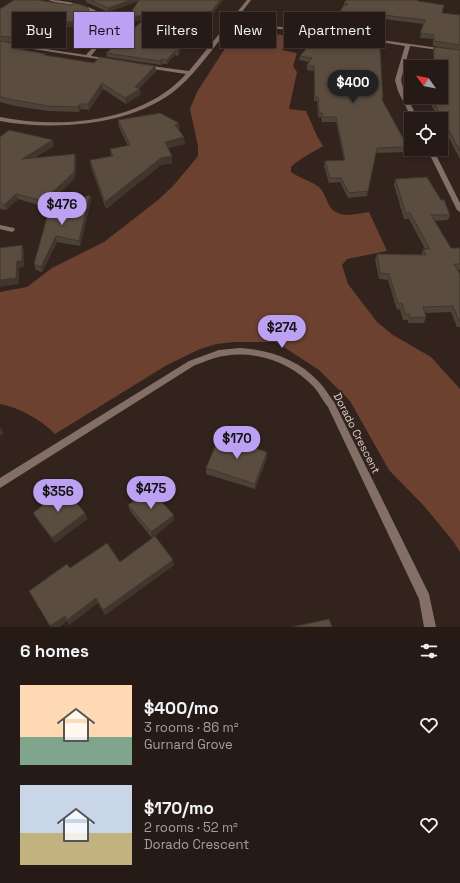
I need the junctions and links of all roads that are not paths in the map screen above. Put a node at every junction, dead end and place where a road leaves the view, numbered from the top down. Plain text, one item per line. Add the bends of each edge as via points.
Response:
1 (52, 0) edge
2 (248, 0) edge
3 (239, 12) edge
4 (220, 37) edge
5 (385, 41) edge
6 (0, 43) edge
7 (408, 44) junction
8 (460, 52) edge
9 (88, 56) junction
10 (117, 61) edge
11 (139, 64) edge
12 (190, 73) junction
13 (412, 112) edge
14 (2, 122) edge
15 (433, 156) edge
16 (460, 210) edge
17 (0, 227) edge
18 (12, 230) dead end
19 (0, 483) edge
20 (430, 627) edge

1 - 9 street via 91,9 105,20 108,30
2 - 3 street
4 - 12 street
5 - 7 street
6 - 9 street
7 - 8 street
7 - 13 street via 398,80
9 - 10 street
11 - 12 street
12 - 14 street via 160,99 113,117 68,124
15 - 16 street
17 - 18 street
19 - 20 street, Dorado Crescent via 192,363 227,352 263,354 283,361 301,372 317,385 331,405 425,598

